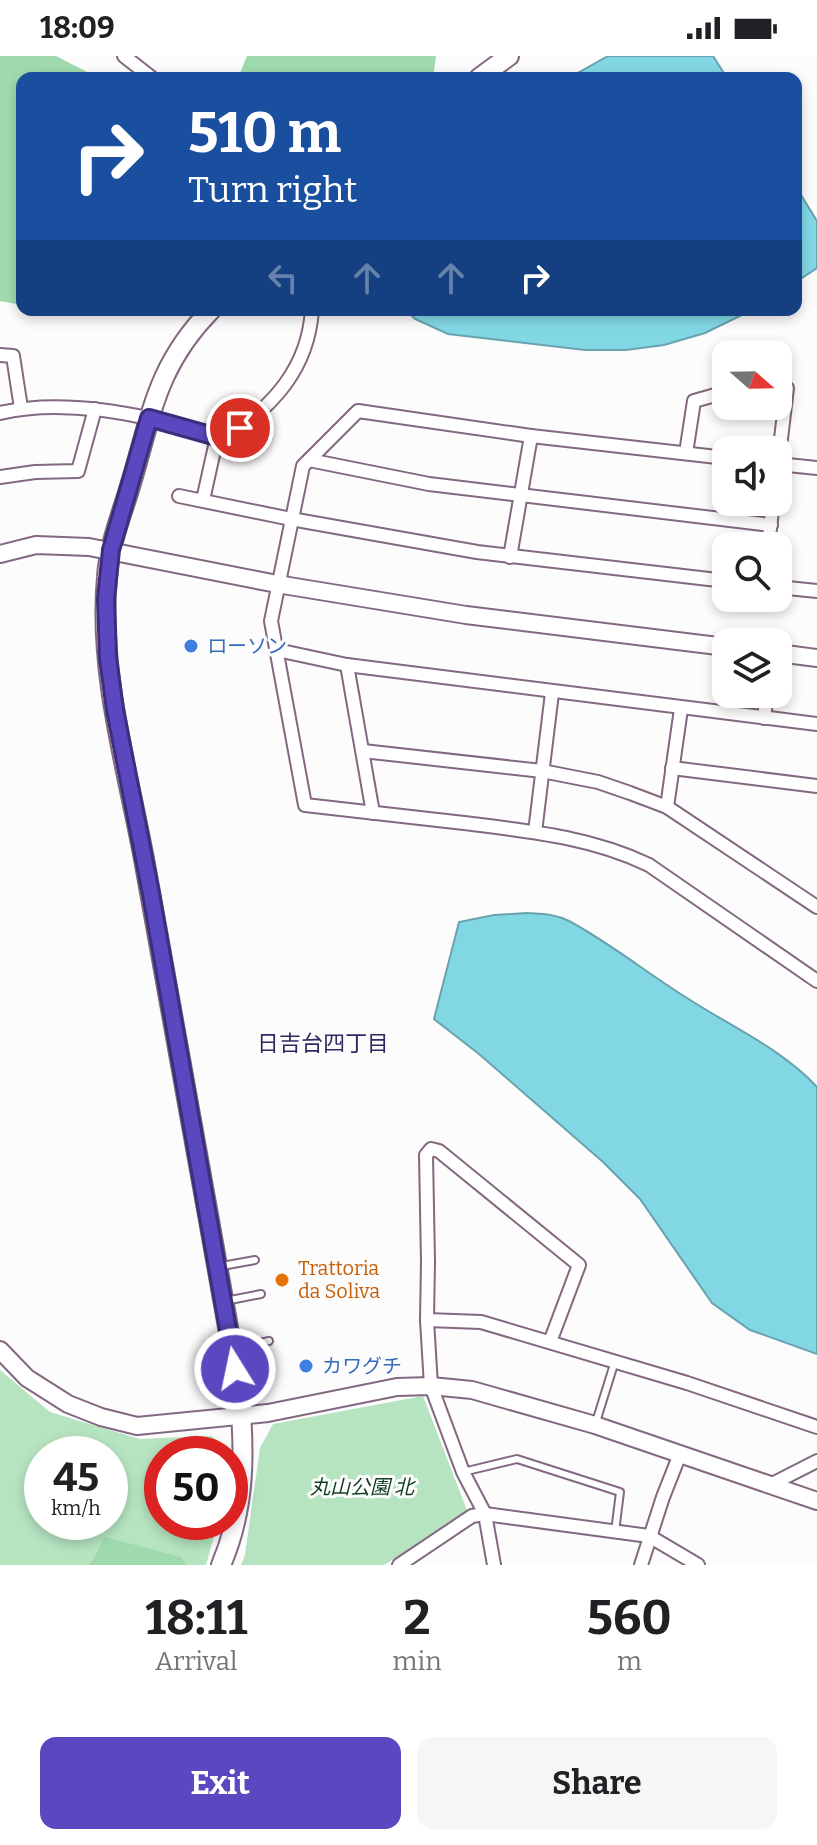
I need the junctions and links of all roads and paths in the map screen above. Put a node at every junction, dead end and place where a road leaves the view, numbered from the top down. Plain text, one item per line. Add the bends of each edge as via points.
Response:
1 (124, 56) edge
2 (509, 56) edge
3 (144, 72) edge
4 (487, 72) edge
5 (206, 316) edge
6 (312, 316) edge
7 (0, 355) edge
8 (712, 396) edge
9 (21, 408) junction
10 (95, 409) junction
11 (0, 413) edge
12 (149, 418) junction
13 (531, 436) junction
14 (217, 437) junction
15 (686, 453) junction
16 (712, 456) edge
17 (309, 460) junction
18 (792, 465) edge
19 (817, 468) edge
20 (0, 477) edge
21 (179, 496) dead end
22 (522, 496) junction
23 (203, 500) junction
24 (772, 516) edge
25 (291, 519) junction
26 (771, 525) junction
27 (770, 532) edge
28 (111, 550) junction
29 (0, 554) edge
30 (510, 557) junction
31 (712, 579) edge
32 (277, 584) junction
33 (792, 588) edge
34 (817, 591) edge
35 (712, 645) edge
36 (277, 650) junction
37 (792, 655) edge
38 (817, 658) edge
39 (347, 665) junction
40 (552, 693) junction
41 (765, 708) edge
42 (681, 709) junction
43 (764, 718) junction
44 (817, 724) edge
45 (363, 751) junction
46 (672, 768) junction
47 (542, 771) junction
48 (817, 786) edge
49 (667, 807) junction
50 (373, 813) junction
51 (535, 832) junction
52 (817, 907) edge
53 (817, 981) edge
54 (255, 1260) dead end
55 (218, 1267) junction
56 (261, 1294) dead end
57 (224, 1301) junction
58 (427, 1320) junction
59 (269, 1341) dead end
60 (550, 1342) junction
61 (232, 1348) junction
62 (0, 1350) edge
63 (615, 1361) junction
64 (431, 1386) junction
65 (242, 1416) junction
66 (595, 1425) junction
67 (817, 1427) edge
68 (680, 1454) junction
69 (817, 1461) edge
70 (463, 1472) junction
71 (770, 1485) junction
72 (817, 1501) edge
73 (485, 1514) junction
74 (615, 1532) junction
75 (649, 1536) junction
76 (221, 1565) edge
77 (399, 1565) edge
78 (494, 1565) edge
79 (641, 1565) edge
80 (698, 1565) edge

1 - 3 street
2 - 4 main road
5 - 12 main road via 171,360
6 - 14 street via 295,373 254,419 226,438
7 - 9 street via 13,356
8 - 15 street via 694,401
9 - 10 street
9 - 11 street
10 - 12 street
10 - 20 street via 78,471
12 - 14 street
12 - 28 main road
13 - 15 street
13 - 17 street via 358,411
13 - 22 street
14 - 23 street
15 - 16 street
17 - 22 street
17 - 25 street
18 - 19 street
21 - 23 street
22 - 26 street
22 - 30 street
23 - 25 street
24 - 26 street
25 - 30 street
25 - 32 street
26 - 27 street
28 - 29 street via 36,545
28 - 32 street
28 - 55 main road via 106,621 115,710
30 - 31 street
32 - 35 street via 466,615
32 - 36 street via 271,621
33 - 34 street
36 - 39 street
36 - 50 street via 305,805
37 - 38 street
39 - 40 street
39 - 45 street
40 - 42 street
40 - 47 street
41 - 43 street
42 - 43 street
42 - 46 street
43 - 44 street
45 - 47 street
45 - 50 street
46 - 48 street
46 - 49 street
47 - 49 street via 598,782
47 - 51 street
49 - 52 street
50 - 51 street
51 - 53 street via 590,842 649,865
54 - 55 lane
55 - 57 main road
56 - 57 lane
57 - 61 main road
58 - 60 street via 481,1322
58 - 60 street via 426,1155 431,1149 579,1265
58 - 64 street
59 - 61 lane
60 - 63 street
61 - 65 main road
62 - 65 street via 27,1378 101,1417 137,1426
63 - 66 lane
63 - 67 street
64 - 65 street via 397,1387
64 - 66 street via 472,1390
64 - 70 street
65 - 76 main road via 243,1488
66 - 68 street
68 - 71 street
68 - 75 street
69 - 71 street
70 - 73 street
70 - 74 lane via 517,1459 620,1492
71 - 72 street
73 - 74 street
73 - 77 street via 472,1516
73 - 78 street
74 - 75 street
75 - 79 street
75 - 80 street

